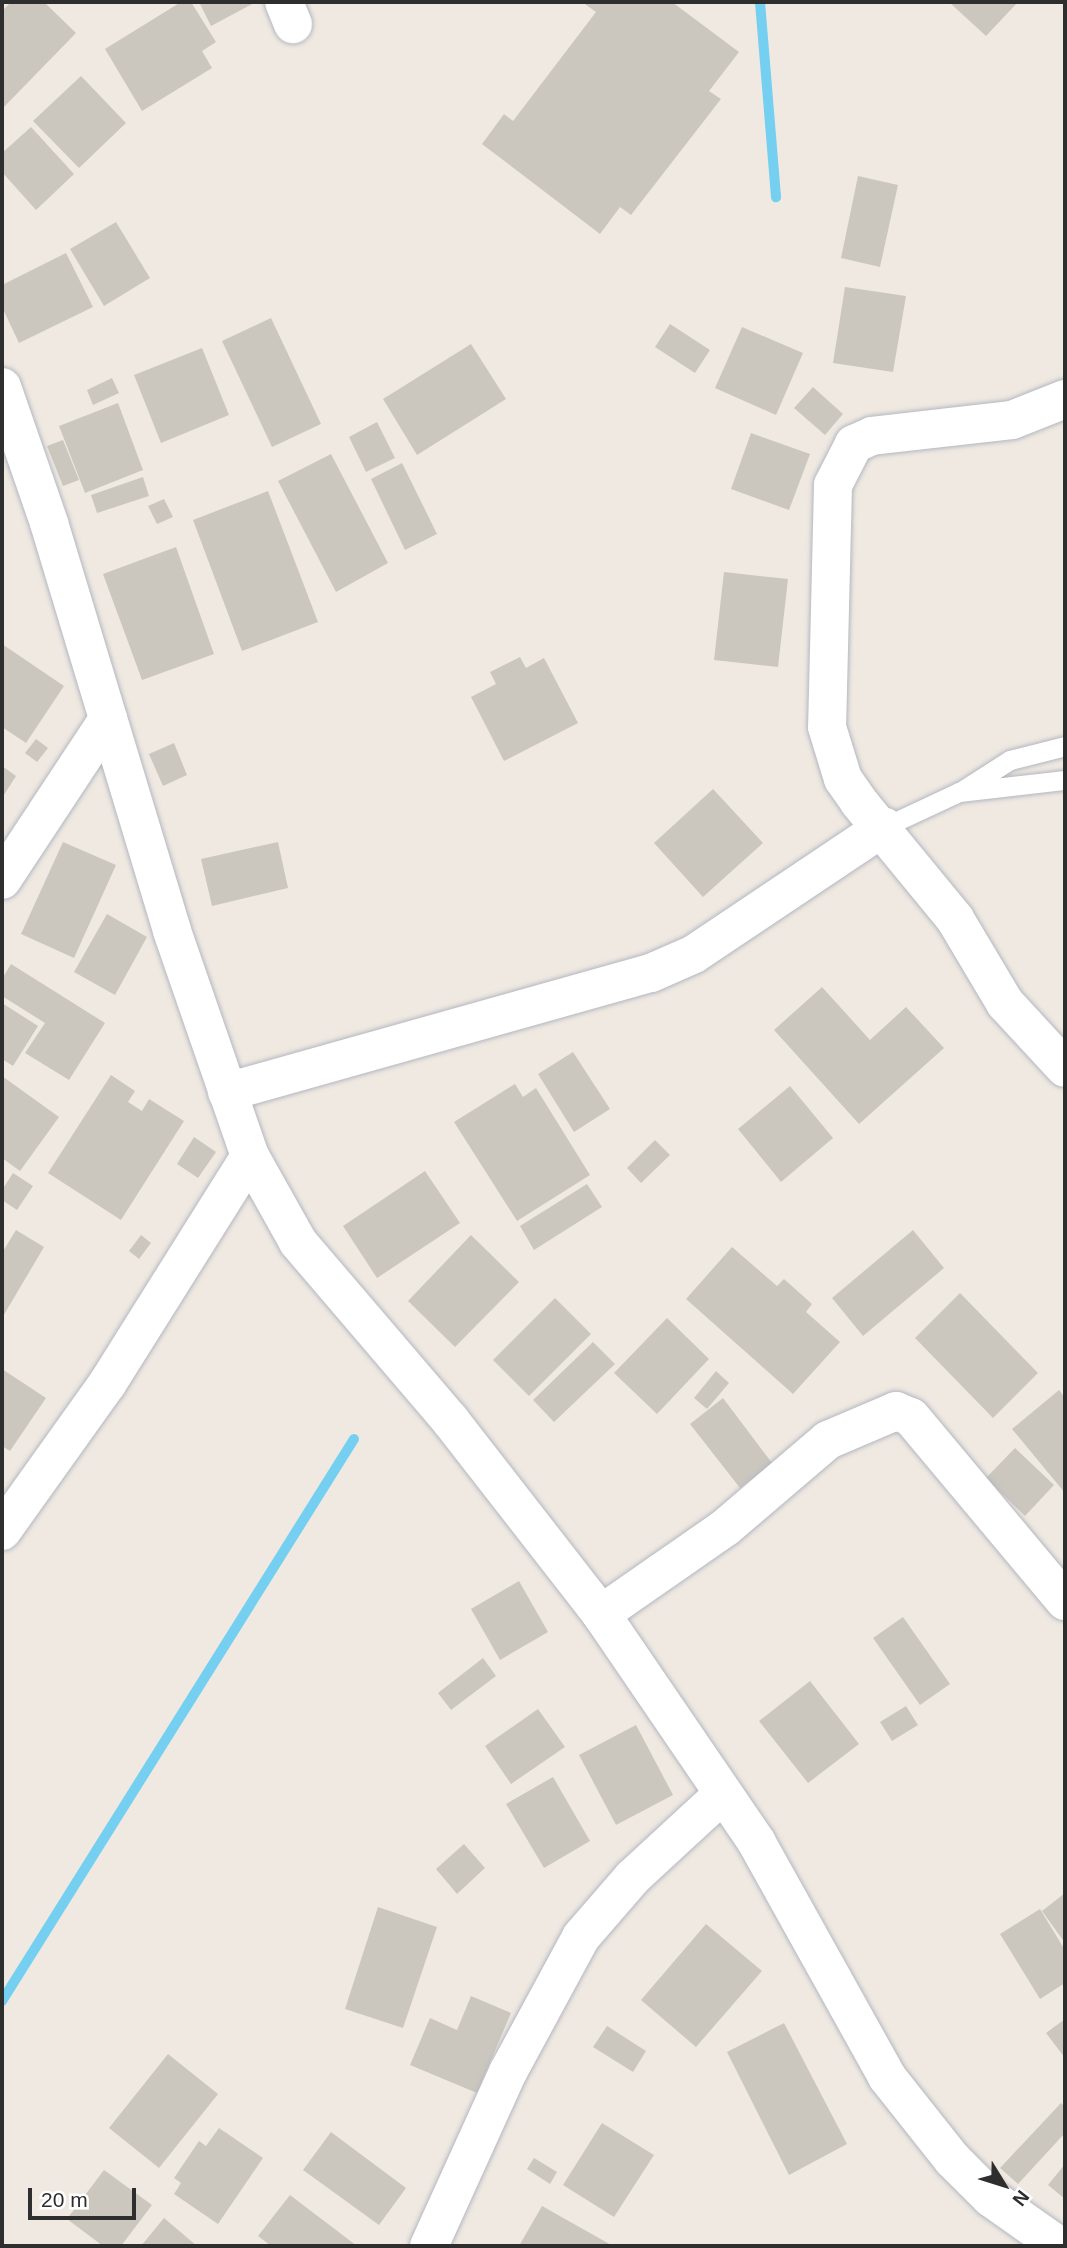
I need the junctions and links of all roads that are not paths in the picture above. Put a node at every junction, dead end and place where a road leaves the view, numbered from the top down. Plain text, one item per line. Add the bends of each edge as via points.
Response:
1 (2, 387) edge
2 (1065, 399) edge
3 (108, 719) junction
4 (1065, 746) edge
5 (1065, 780) edge
6 (959, 792) junction
7 (884, 827) junction
8 (2, 880) edge
9 (1065, 1068) edge
10 (227, 1092) junction
11 (250, 1156) junction
12 (2, 1531) edge
13 (1065, 1601) edge
14 (601, 1614) junction
15 (723, 1794) junction
16 (429, 2246) edge
17 (1059, 2246) edge

1 - 3 street
2 - 7 street via 1012,420 872,436 854,444 843,460 833,485 827,727 843,779
3 - 8 street
3 - 10 street
4 - 6 lane via 1010,760
5 - 6 lane
6 - 7 lane
7 - 9 street via 955,919 1005,1003
7 - 10 street via 694,954 651,973
10 - 11 street
11 - 12 street via 107,1384
11 - 14 street via 298,1241 450,1420
13 - 14 street via 911,1417 896,1410 828,1440 726,1527
14 - 15 street
15 - 16 street via 633,1877 580,1937 508,2072
15 - 17 street via 757,1843 887,2077 952,2159 991,2198

